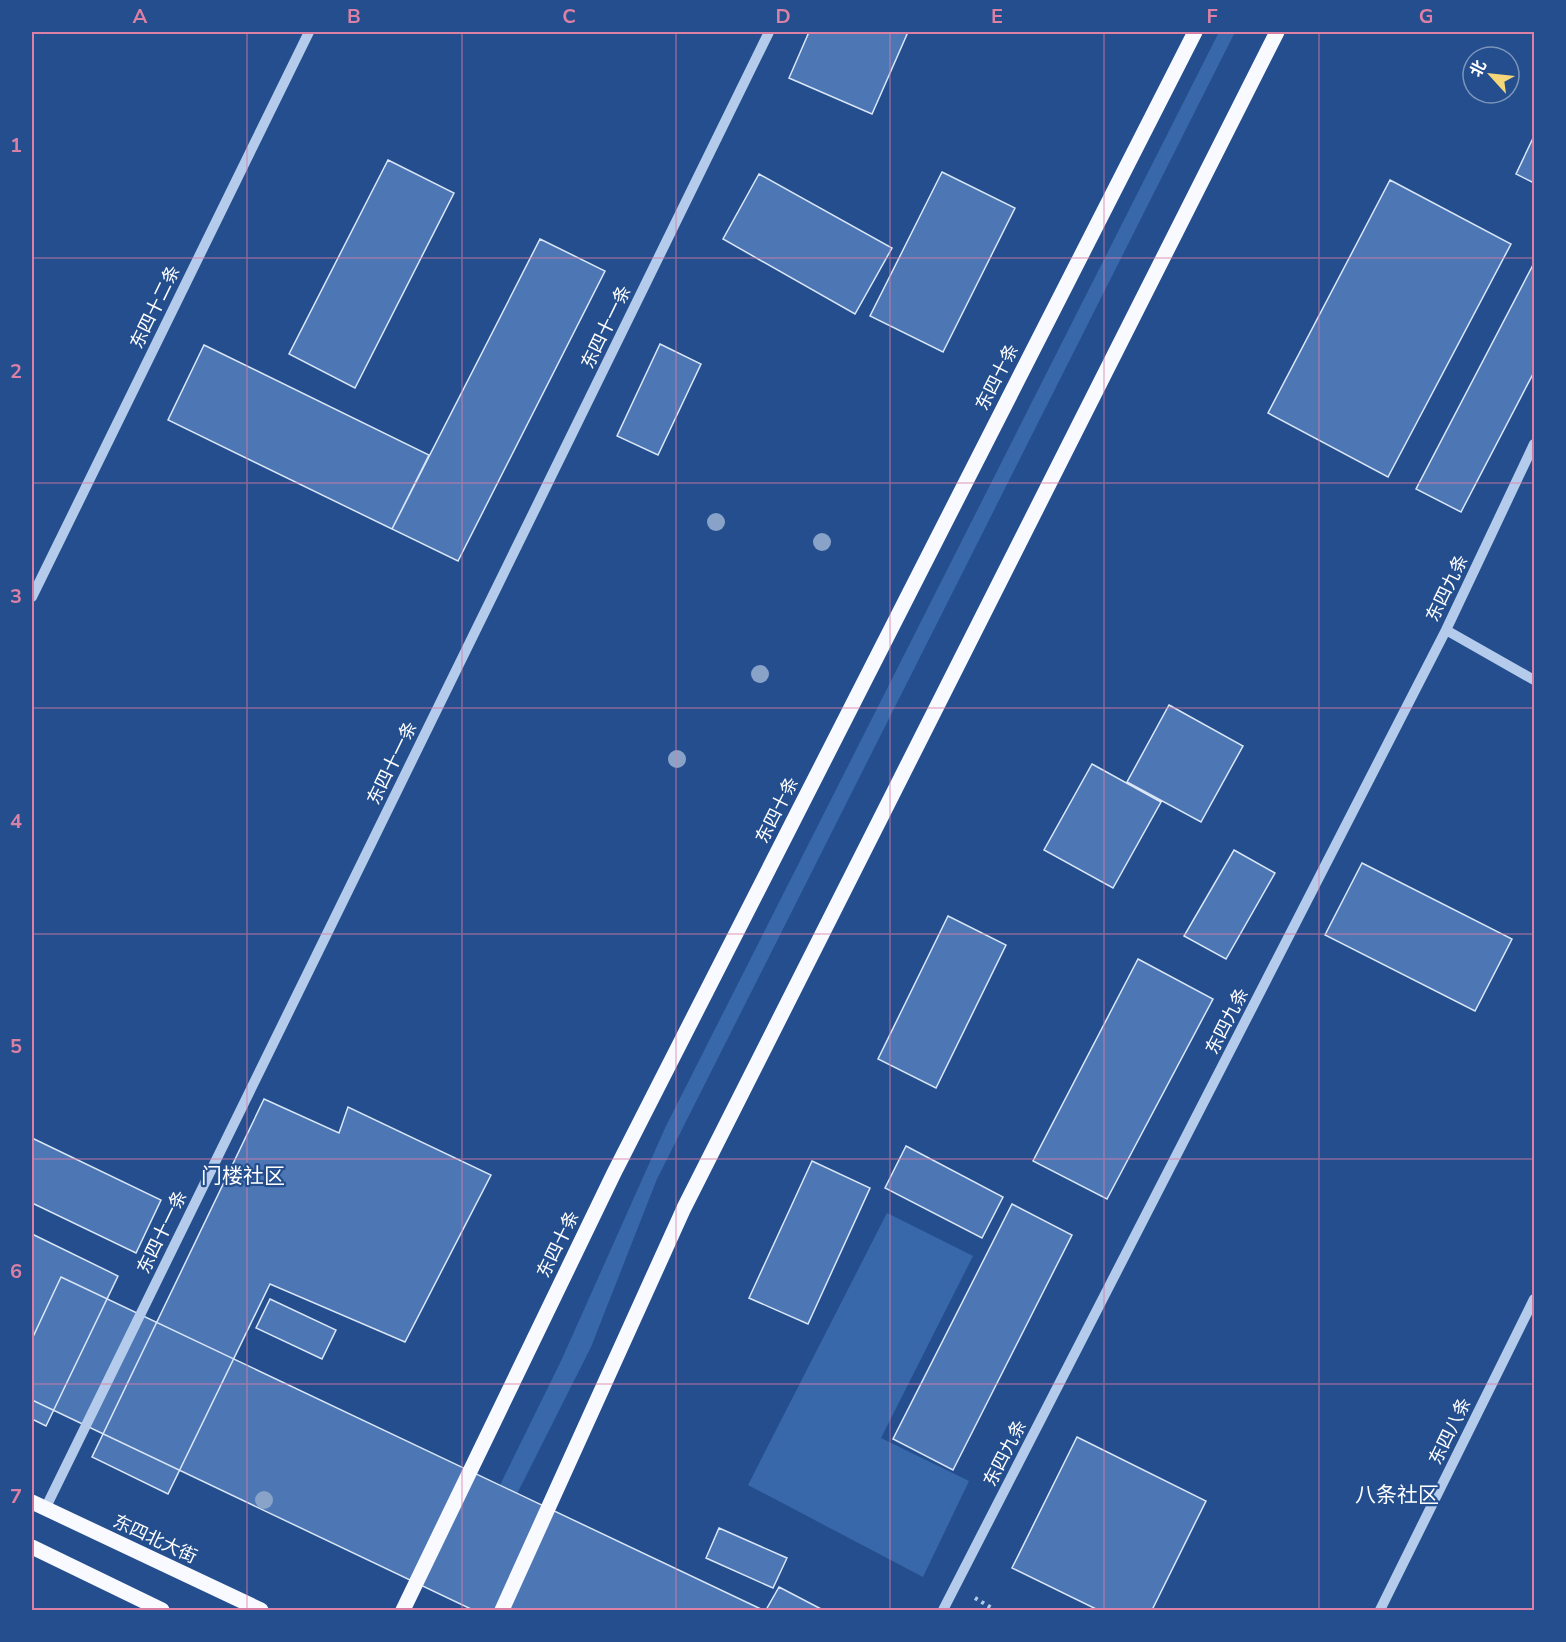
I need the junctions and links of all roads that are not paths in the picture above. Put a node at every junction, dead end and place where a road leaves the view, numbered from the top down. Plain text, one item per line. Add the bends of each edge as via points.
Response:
1 (309, 32) edge
2 (769, 32) edge
3 (1195, 32) edge
4 (1277, 32) edge
5 (1534, 444) edge
6 (32, 597) edge
7 (1446, 630) junction
8 (1534, 680) edge
9 (1534, 1299) edge
10 (38, 1506) edge
11 (32, 1547) edge
12 (162, 1611) edge
13 (261, 1611) edge
14 (403, 1611) edge
15 (502, 1611) edge
16 (943, 1611) edge
17 (1380, 1611) edge

1 - 6 lane, 东四十二条
2 - 10 lane, 东四十一条
3 - 14 main road, 东四十条 via 614,1173
4 - 15 main road via 684,1208
5 - 7 lane, 东四九条
7 - 8 lane
7 - 16 lane, 东四九条
9 - 17 lane, 东四八条
10 - 13 main road, 东四北大街
11 - 12 main road

